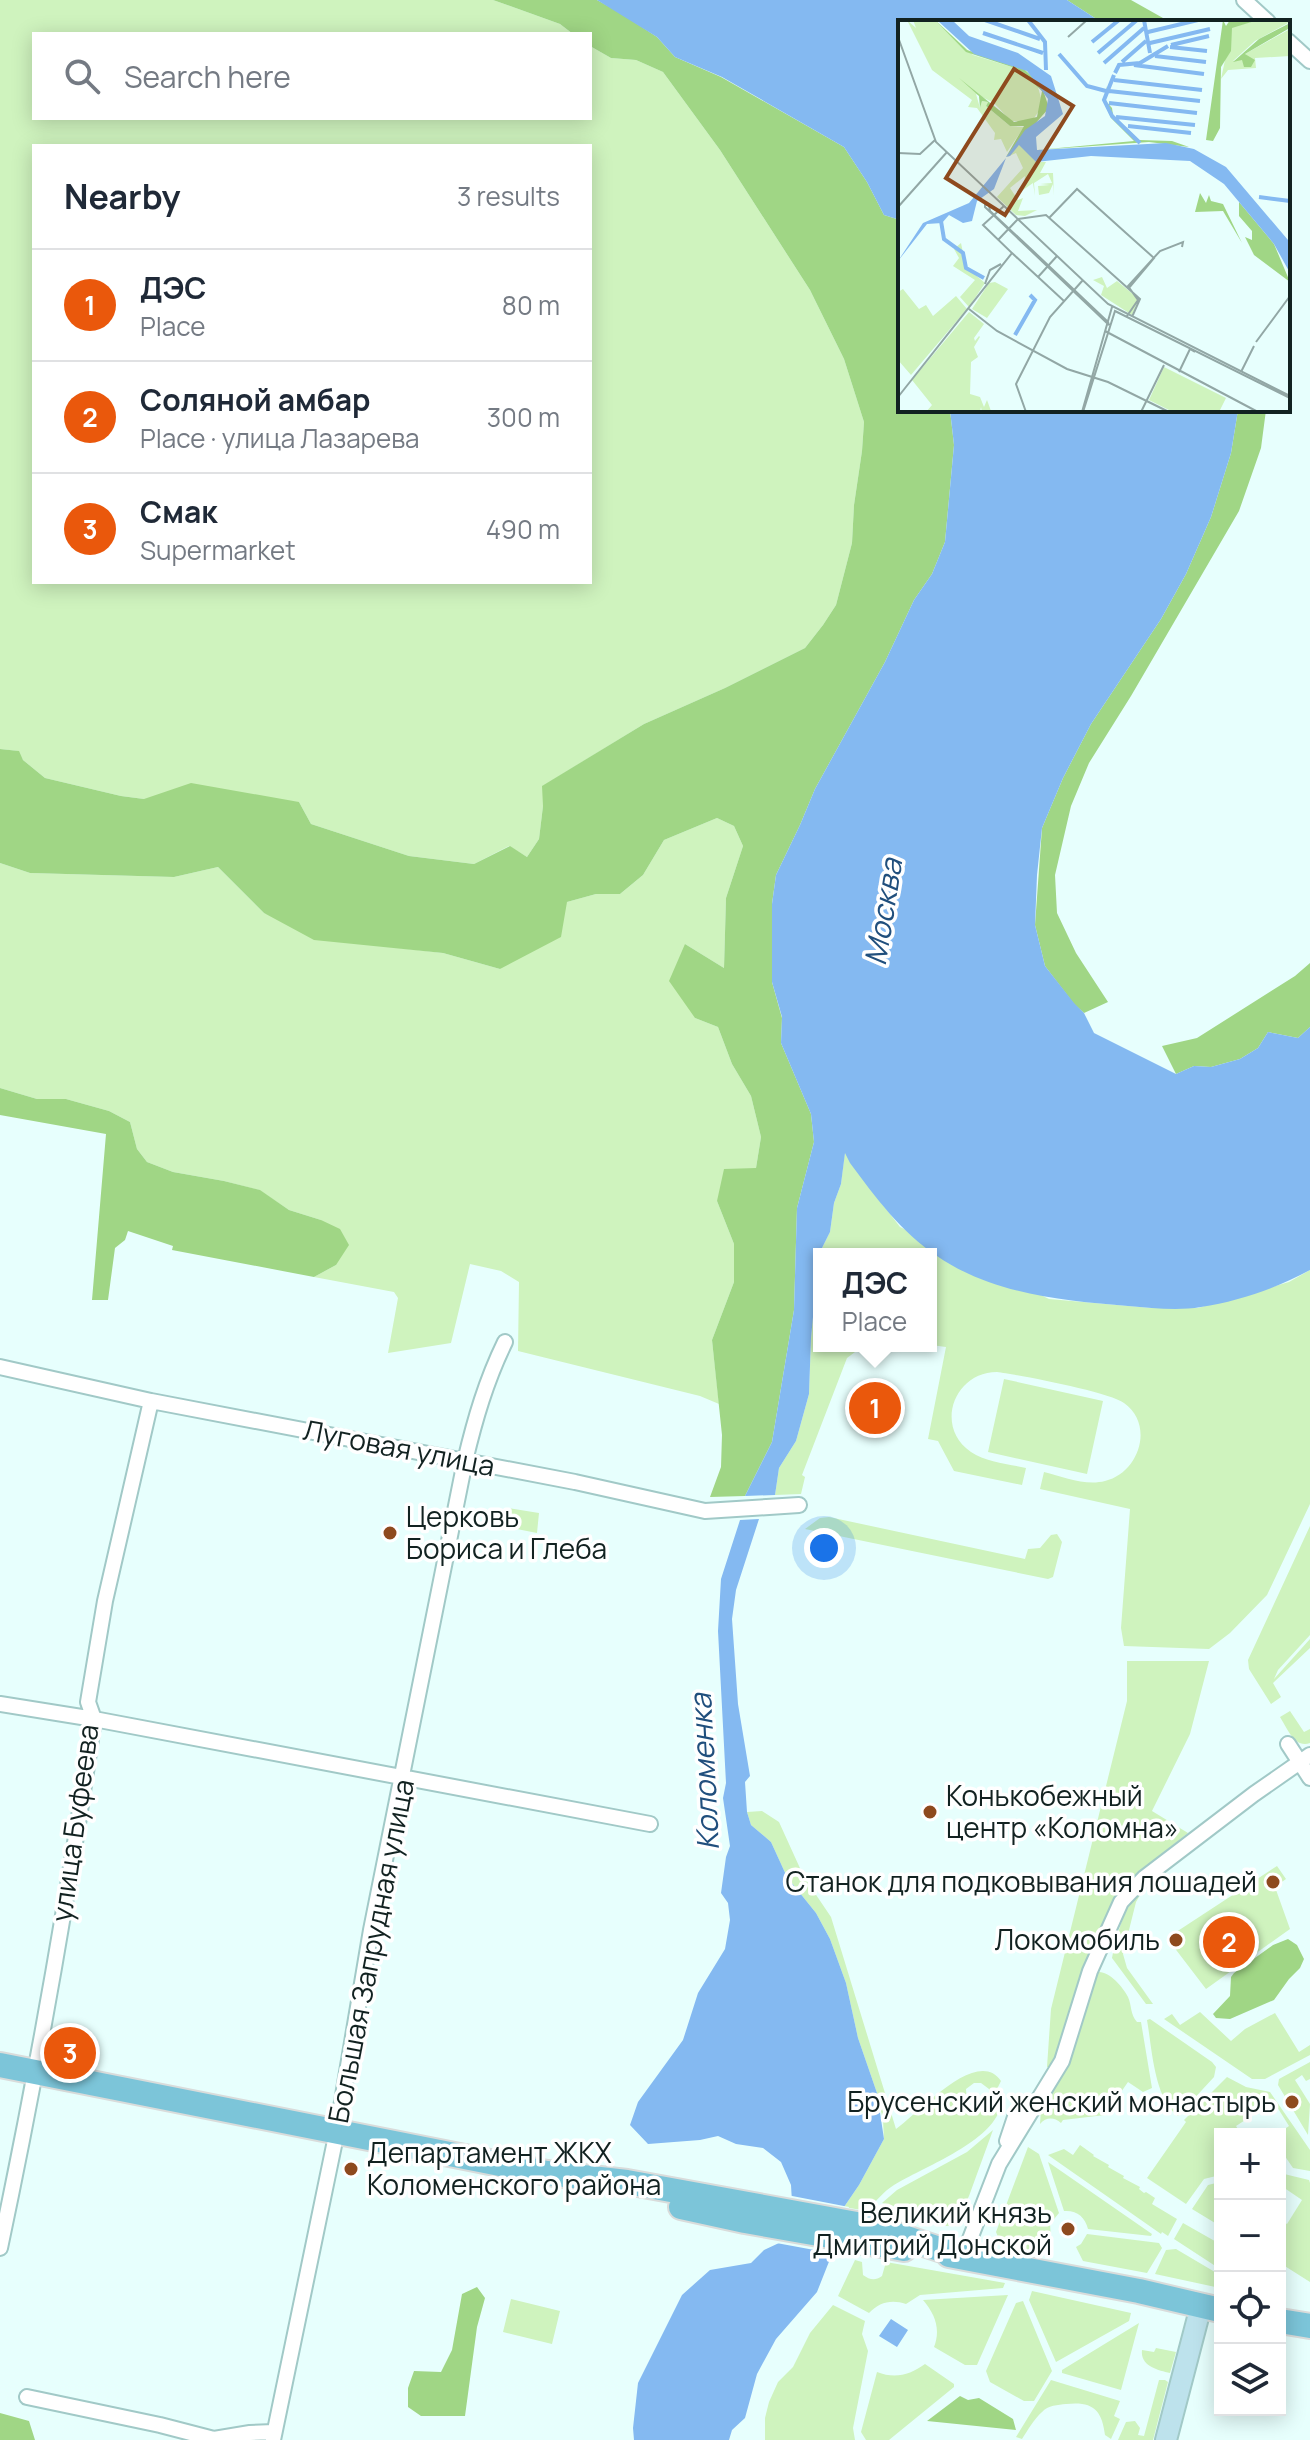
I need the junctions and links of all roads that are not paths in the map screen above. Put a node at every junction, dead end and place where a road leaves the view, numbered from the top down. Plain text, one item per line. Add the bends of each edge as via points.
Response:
1 (1244, 0) edge
2 (1266, 20) edge
3 (1290, 43) edge
4 (1310, 61) edge
5 (505, 1342) dead end
6 (0, 1367) edge
7 (151, 1401) junction
8 (465, 1461) junction
9 (799, 1505) dead end
10 (0, 1704) edge
11 (94, 1719) junction
12 (1288, 1744) dead end
13 (1305, 1759) edge
14 (403, 1777) junction
15 (1310, 1778) edge
16 (650, 1824) dead end
17 (0, 2065) edge
18 (36, 2072) junction
19 (1015, 2117) dead end
20 (337, 2131) junction
21 (999, 2164) junction
22 (0, 2248) edge
23 (963, 2257) junction
24 (1210, 2308) edge
25 (1286, 2322) edge
26 (1310, 2326) edge
27 (27, 2397) dead end
28 (274, 2436) edge
29 (1166, 2440) edge

1 - 2 street
3 - 4 street
5 - 8 street, Большая Запрудная улица via 477,1411
6 - 7 street, Луговая улица
7 - 8 street, Луговая улица
7 - 11 street, улица Буфеева via 105,1601 88,1702
8 - 9 street, Луговая улица via 705,1511
8 - 14 street, Большая Запрудная улица
10 - 11 street
11 - 14 street
11 - 18 street, улица Буфеева
12 - 13 street
13 - 15 street
13 - 21 street via 1126,1895 1090,1971 1062,2061
14 - 16 street
14 - 20 street, Большая Запрудная улица
17 - 18 main road
18 - 20 main road
18 - 22 street, улица Буфеева
19 - 21 street
20 - 23 main road via 547,2173 622,2195 746,2212
20 - 28 street, Большая Запрудная улица
21 - 23 street
23 - 24 main road
24 - 29 main road
25 - 26 main road
27 - 28 street via 214,2439 250,2433

